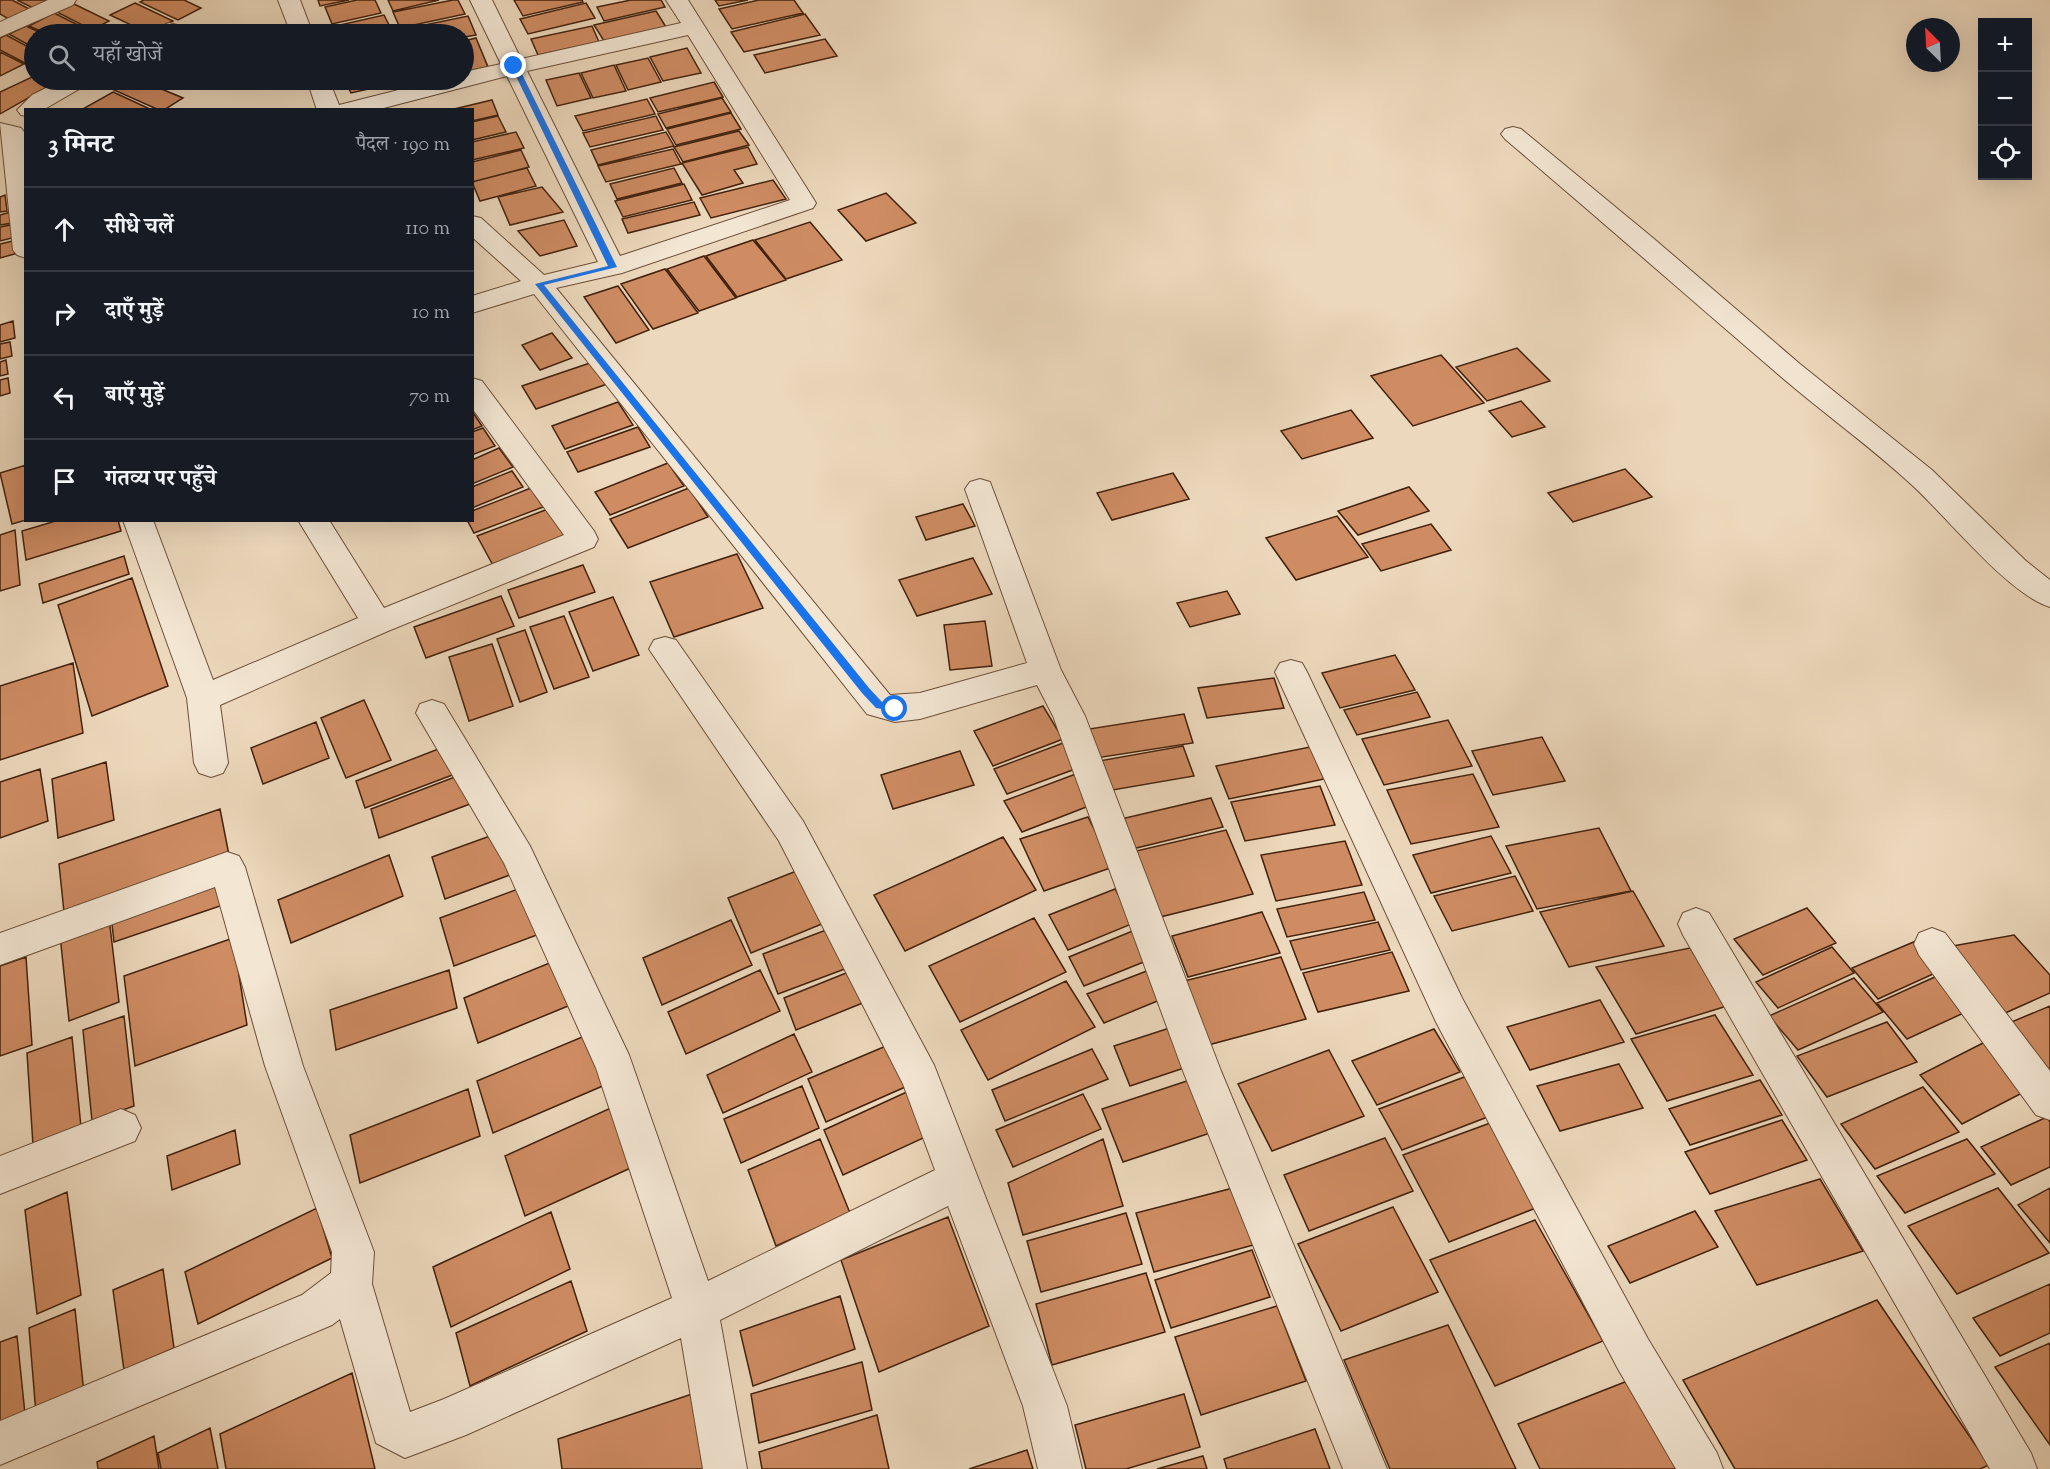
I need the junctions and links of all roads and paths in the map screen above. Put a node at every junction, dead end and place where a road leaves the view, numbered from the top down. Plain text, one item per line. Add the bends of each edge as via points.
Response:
1 (65, 0) edge
2 (289, 0) edge
3 (481, 0) edge
4 (677, 0) edge
5 (298, 24) edge
6 (693, 27) junction
7 (0, 30) edge
8 (514, 66) junction
9 (474, 76) edge
10 (59, 90) edge
11 (322, 90) edge
12 (422, 90) edge
13 (31, 108) edge
14 (328, 108) edge
15 (354, 108) edge
16 (24, 114) edge
17 (13, 133) edge
18 (1513, 134) dead end
19 (474, 225) edge
20 (24, 232) edge
21 (613, 267) junction
22 (539, 284) junction
23 (474, 304) edge
24 (474, 390) edge
25 (980, 489) dead end
26 (139, 522) edge
27 (314, 522) edge
28 (2050, 596) edge
29 (376, 623) junction
30 (665, 649) dead end
31 (1045, 670) junction
32 (1291, 672) dead end
33 (203, 698) junction
34 (432, 713) dead end
35 (211, 763) dead end
36 (1696, 924) dead end
37 (1932, 944) dead end
38 (0, 949) edge
39 (2050, 1102) edge
40 (121, 1128) dead end
41 (0, 1175) edge
42 (958, 1180) junction
43 (351, 1284) junction
44 (697, 1309) junction
45 (0, 1443) edge
46 (725, 1469) edge
47 (1060, 1469) edge
48 (1365, 1469) edge
49 (1701, 1469) edge
50 (2015, 1469) edge

1 - 7 street
2 - 5 street
3 - 8 street
4 - 6 street
6 - 8 street
6 - 21 street via 804,203
8 - 9 street
8 - 21 street
10 - 13 street
11 - 14 street
12 - 15 street
16 - 17 street
17 - 20 street
18 - 28 street via 1922,477 2015,569
19 - 22 street
21 - 22 street
22 - 23 street
22 - 31 street via 879,705 895,709 920,706
24 - 29 street via 583,539
25 - 31 street
26 - 33 street
27 - 29 street
29 - 33 street
30 - 42 street via 790,831 920,1078
31 - 48 street via 1069,716 1202,1071
32 - 49 street via 1449,1010 1633,1354
33 - 35 street
34 - 44 street via 518,856 615,1068
36 - 50 street
37 - 39 street
38 - 43 street via 227,867 284,1066 353,1252
40 - 41 street
42 - 44 street
42 - 47 street via 1045,1406
43 - 44 street via 392,1427 405,1436
43 - 45 street via 317,1310
44 - 46 street

